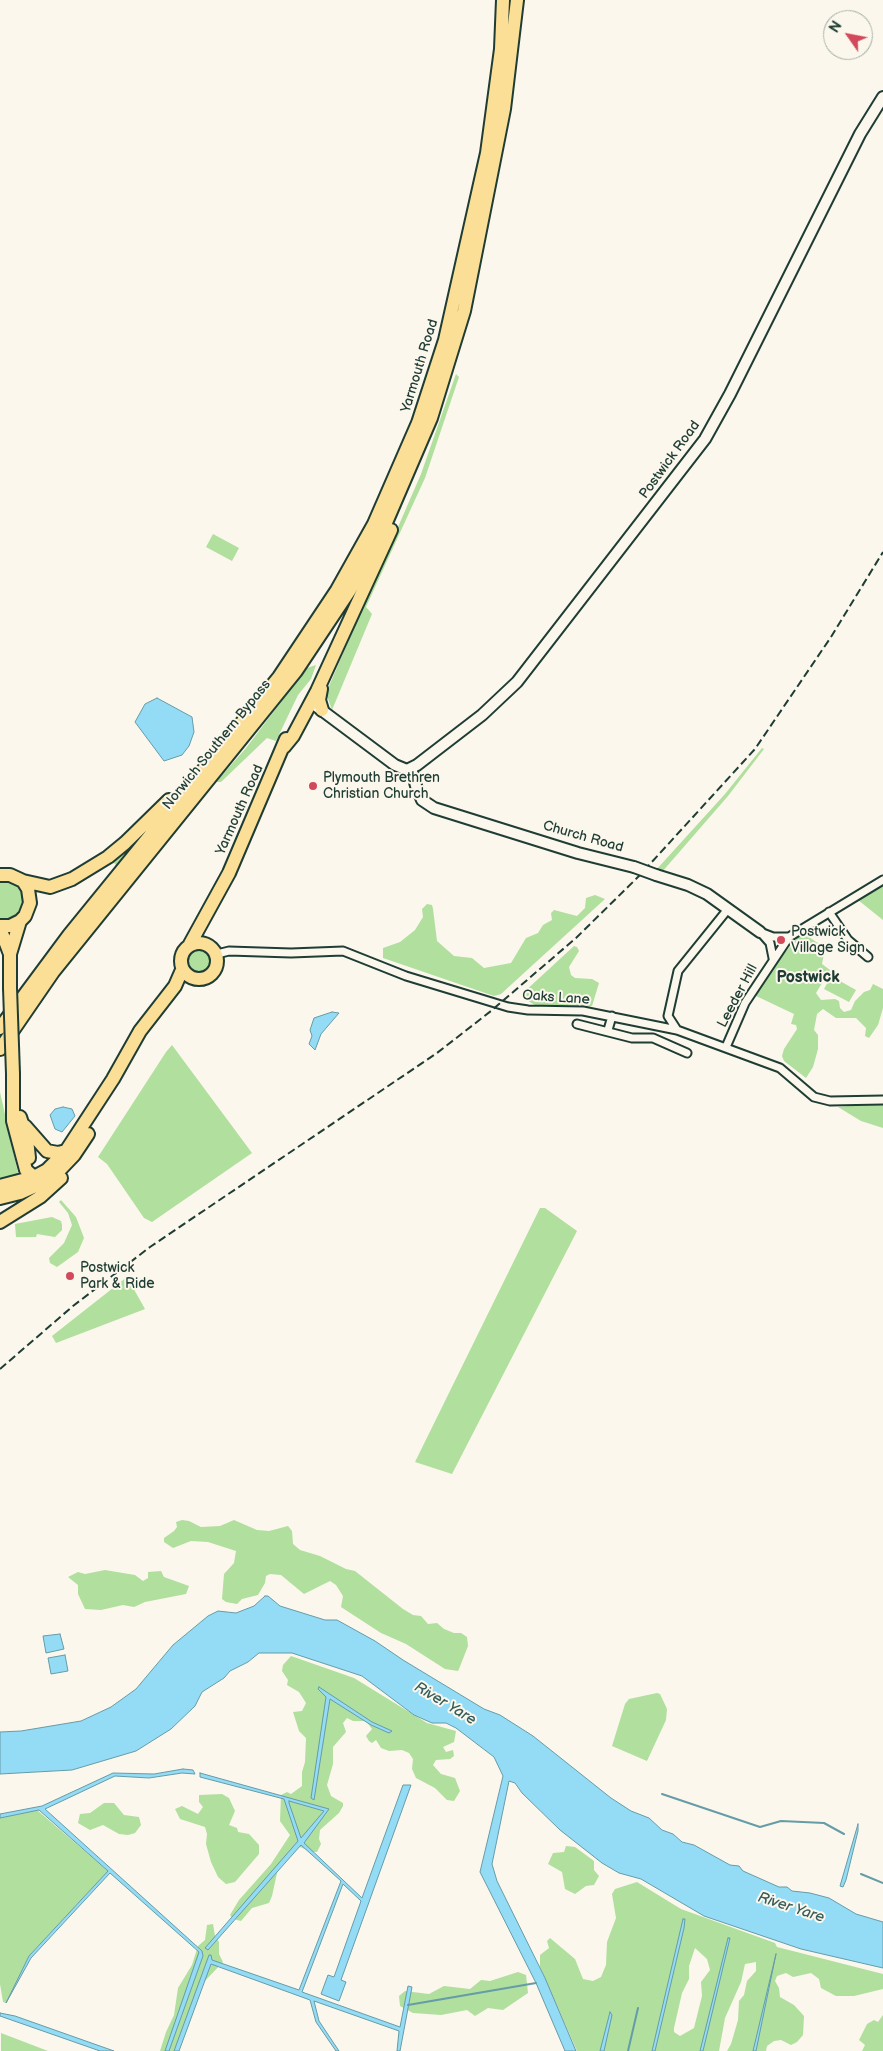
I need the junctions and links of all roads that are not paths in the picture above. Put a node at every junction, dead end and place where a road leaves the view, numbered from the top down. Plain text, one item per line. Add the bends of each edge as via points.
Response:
1 (503, 0) edge
2 (517, 0) edge
3 (883, 97) edge
4 (423, 439) junction
5 (328, 668) junction
6 (259, 702) junction
7 (310, 703) junction
8 (324, 711) junction
9 (304, 716) junction
10 (284, 748) junction
11 (411, 768) junction
12 (2, 874) edge
13 (883, 880) edge
14 (23, 881) junction
15 (223, 885) junction
16 (728, 910) junction
17 (829, 912) junction
18 (20, 921) junction
19 (0, 927) edge
20 (760, 932) junction
21 (789, 937) junction
22 (190, 944) junction
23 (213, 950) junction
24 (10, 954) junction
25 (868, 956) dead end
26 (773, 958) junction
27 (182, 970) junction
28 (196, 979) junction
29 (164, 1001) junction
30 (612, 1016) junction
31 (668, 1016) junction
32 (578, 1024) dead end
33 (661, 1026) junction
34 (0, 1028) edge
35 (608, 1030) junction
36 (677, 1030) junction
37 (726, 1047) junction
38 (0, 1049) edge
39 (687, 1053) dead end
40 (112, 1079) junction
41 (13, 1092) junction
42 (883, 1100) edge
43 (21, 1122) junction
44 (87, 1136) junction
45 (66, 1151) junction
46 (33, 1182) junction
47 (0, 1186) edge
48 (0, 1198) edge
49 (0, 1204) edge
50 (0, 1216) edge
51 (0, 1222) edge

1 - 6 highway, Yarmouth Road via 502,49 487,153 434,380 398,473 357,558 314,627
2 - 4 highway, Yarmouth Road via 504,109 484,215 453,352
3 - 11 street, Postwick Road via 860,134 705,439 517,682 482,714
4 - 5 highway via 403,501
4 - 38 highway, Norwich Southern Bypass via 369,555 296,671 54,972
5 - 7 highway
5 - 8 highway via 319,696
6 - 14 highway via 146,825 108,857 56,886 39,886
6 - 34 highway, Norwich Southern Bypass via 69,935
7 - 8 street
7 - 9 highway, Yarmouth Road
7 - 10 highway, Yarmouth Road via 305,702 300,708
8 - 9 street
8 - 11 street via 395,765 407,770
9 - 10 highway, Yarmouth Road
10 - 15 highway, Yarmouth Road
11 - 16 street, Church Road, bridge via 422,800 434,808 688,885
12 - 14 highway
13 - 17 street
14 - 18 highway via 30,903
15 - 22 highway, Yarmouth Road
15 - 23 highway, Yarmouth Road via 207,935
16 - 20 street, Church Road
16 - 31 street via 682,963
17 - 21 street
17 - 25 street via 848,940
18 - 19 highway
18 - 24 highway
19 - 24 highway
20 - 21 street via 773,937
20 - 26 street, Leeder Hill via 770,943
21 - 26 street, Leeder Hill
22 - 23 highway via 198,942
22 - 27 highway via 181,953
23 - 28 highway via 216,968 212,974
23 - 30 street, Oaks Lane via 343,951 406,976 508,1007
24 - 41 highway, bridge
26 - 37 street, Leeder Hill via 745,1004
27 - 28 highway
27 - 29 highway
28 - 29 highway
29 - 40 highway via 140,1031
30 - 33 street, Oaks Lane
30 - 35 street
31 - 33 street via 668,1021
31 - 36 street
32 - 35 street
33 - 36 street, Oaks Lane
35 - 39 street via 632,1038 653,1038
36 - 37 street, Oaks Lane
37 - 42 street, Oaks Lane via 780,1068 814,1097 830,1101
40 - 44 highway
40 - 45 highway
41 - 43 highway
41 - 46 highway via 13,1121
43 - 45 highway via 47,1151
43 - 46 highway via 27,1139
44 - 46 highway via 59,1172
44 - 46 highway via 78,1156 53,1186
45 - 46 highway
46 - 47 highway
46 - 48 highway
46 - 51 highway
49 - 50 highway

